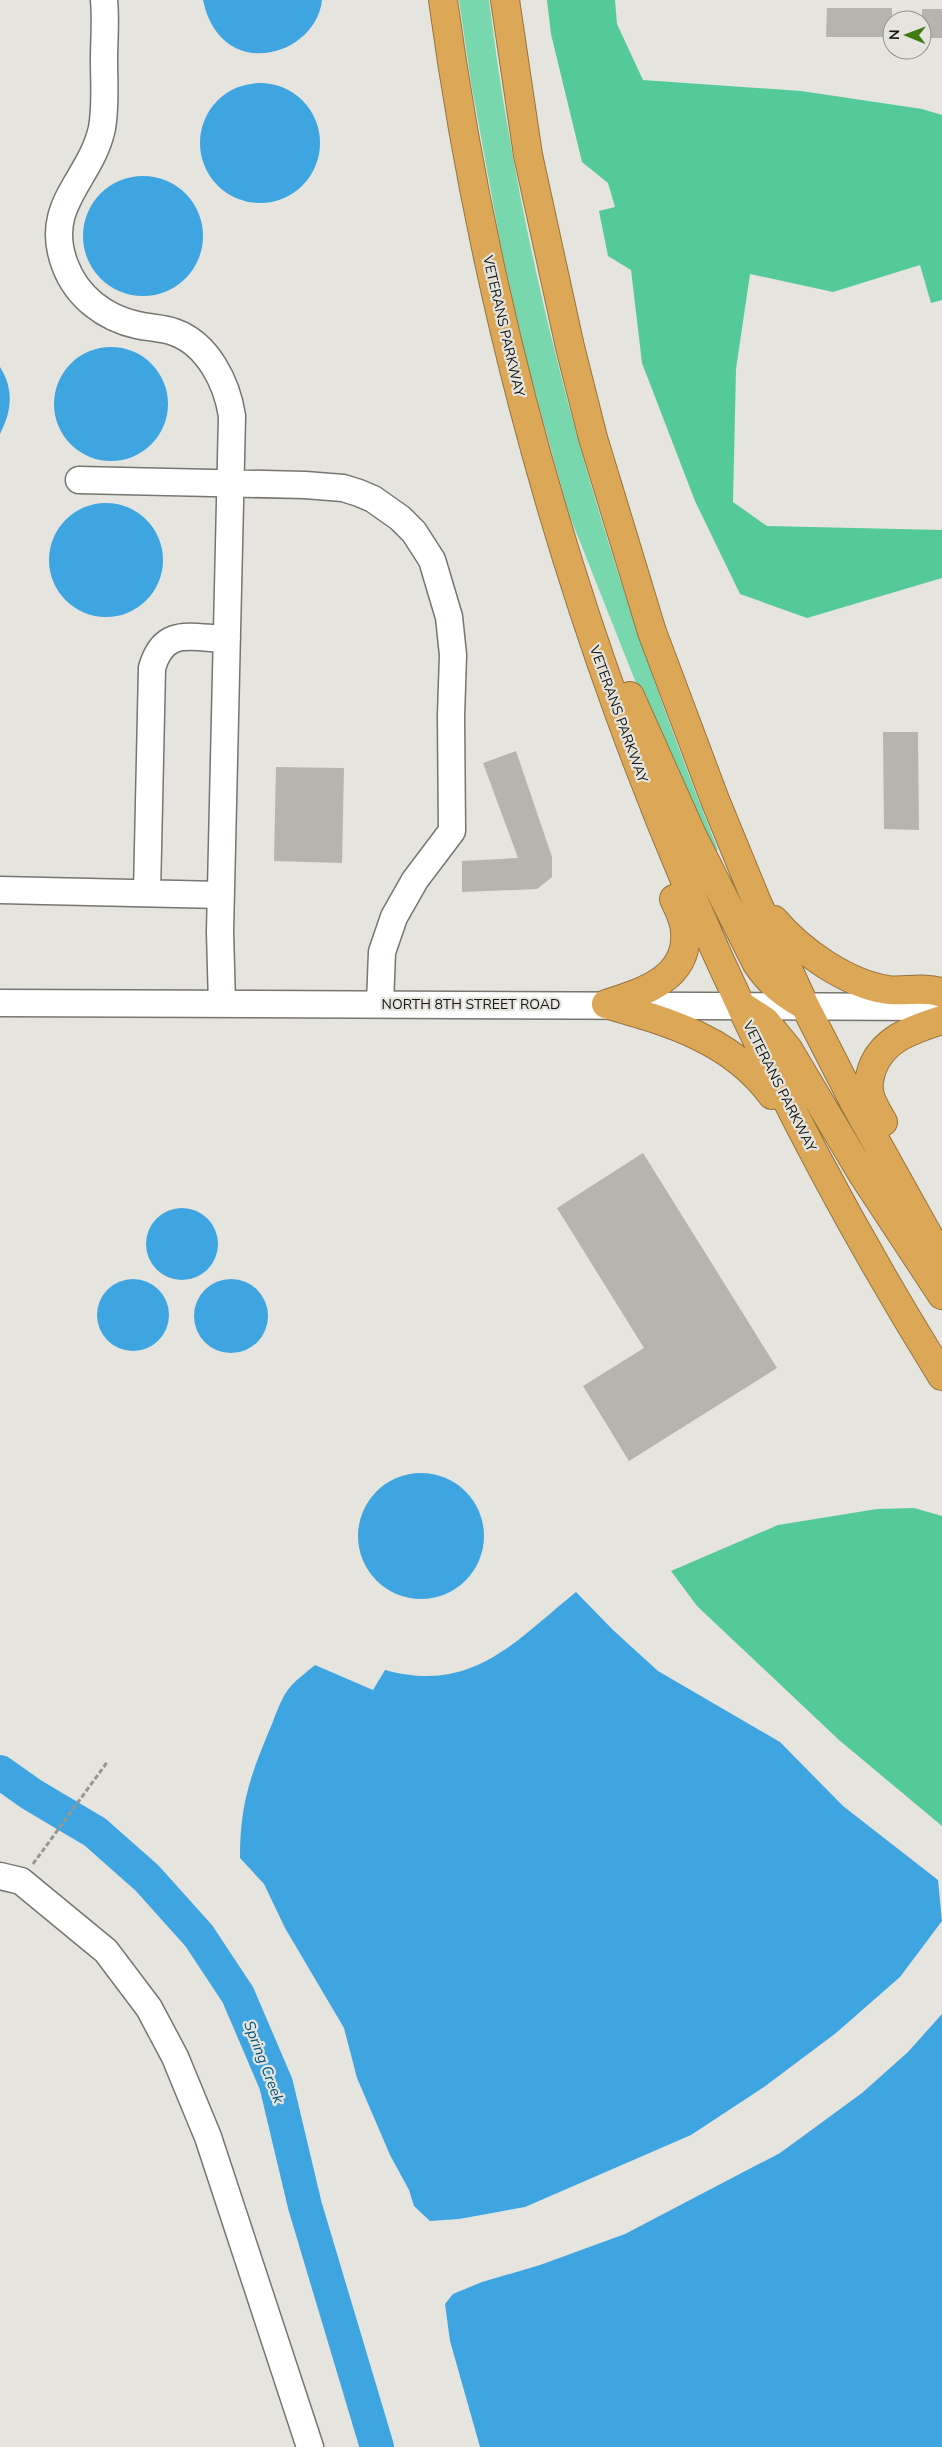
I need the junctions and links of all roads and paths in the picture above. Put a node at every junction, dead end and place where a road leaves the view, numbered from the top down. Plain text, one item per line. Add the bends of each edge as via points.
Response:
1 (104, 0) edge
2 (442, 0) edge
3 (505, 0) edge
4 (79, 480) dead end
5 (231, 483) junction
6 (227, 639) junction
7 (594, 645) junction
8 (606, 680) junction
9 (0, 890) edge
10 (147, 893) junction
11 (221, 895) junction
12 (756, 900) junction
13 (942, 993) edge
14 (0, 1003) edge
15 (222, 1004) junction
16 (606, 1004) junction
17 (738, 1004) junction
18 (388, 1005) junction
19 (805, 1006) junction
20 (942, 1007) edge
21 (942, 1020) edge
22 (813, 1152) junction
23 (942, 1229) edge
24 (942, 1260) edge
25 (942, 1295) edge
26 (942, 1376) edge
27 (108, 1761) dead end
28 (31, 1868) dead end
29 (0, 1876) edge
30 (310, 2447) edge

1 - 5 street via 102,127 91,159 63,208 60,236 65,266 86,299 103,312 138,325 176,333 191,342 215,368 224,384 232,416
2 - 7 highway, VETERANS PARKWAY via 495,291 536,456
3 - 12 highway via 528,156 593,438 652,632
4 - 5 street
5 - 6 street
5 - 18 street via 325,486 359,493 400,518 414,532 432,560 449,618 453,655 452,831 415,880 394,917 384,943
6 - 10 street via 173,638 162,643 156,654 152,668
6 - 11 street
7 - 8 highway, VETERANS PARKWAY
7 - 19 highway via 615,660 692,835 757,964 783,992
8 - 16 highway via 608,731 686,933 675,969 665,978 646,991
8 - 17 highway, VETERANS PARKWAY via 658,818
9 - 10 street
10 - 11 street
11 - 15 street
12 - 13 highway via 802,950 836,971 887,990
12 - 19 highway
14 - 15 street, NORTH 8TH STREET ROAD
15 - 18 street, NORTH 8TH STREET ROAD
16 - 17 street, NORTH 8TH STREET ROAD
16 - 18 street, NORTH 8TH STREET ROAD
16 - 22 highway via 667,1021 723,1048 759,1078
17 - 19 street, NORTH 8TH STREET ROAD
17 - 22 highway, VETERANS PARKWAY
17 - 25 highway via 765,1021 788,1049 863,1175
19 - 20 street, NORTH 8TH STREET ROAD
19 - 24 highway
21 - 23 highway via 912,1030 888,1045 874,1065 869,1088 871,1099
22 - 26 highway, VETERANS PARKWAY via 852,1227
27 - 28 path
29 - 30 street via 21,1881 106,1951 149,2008 175,2057 208,2137

